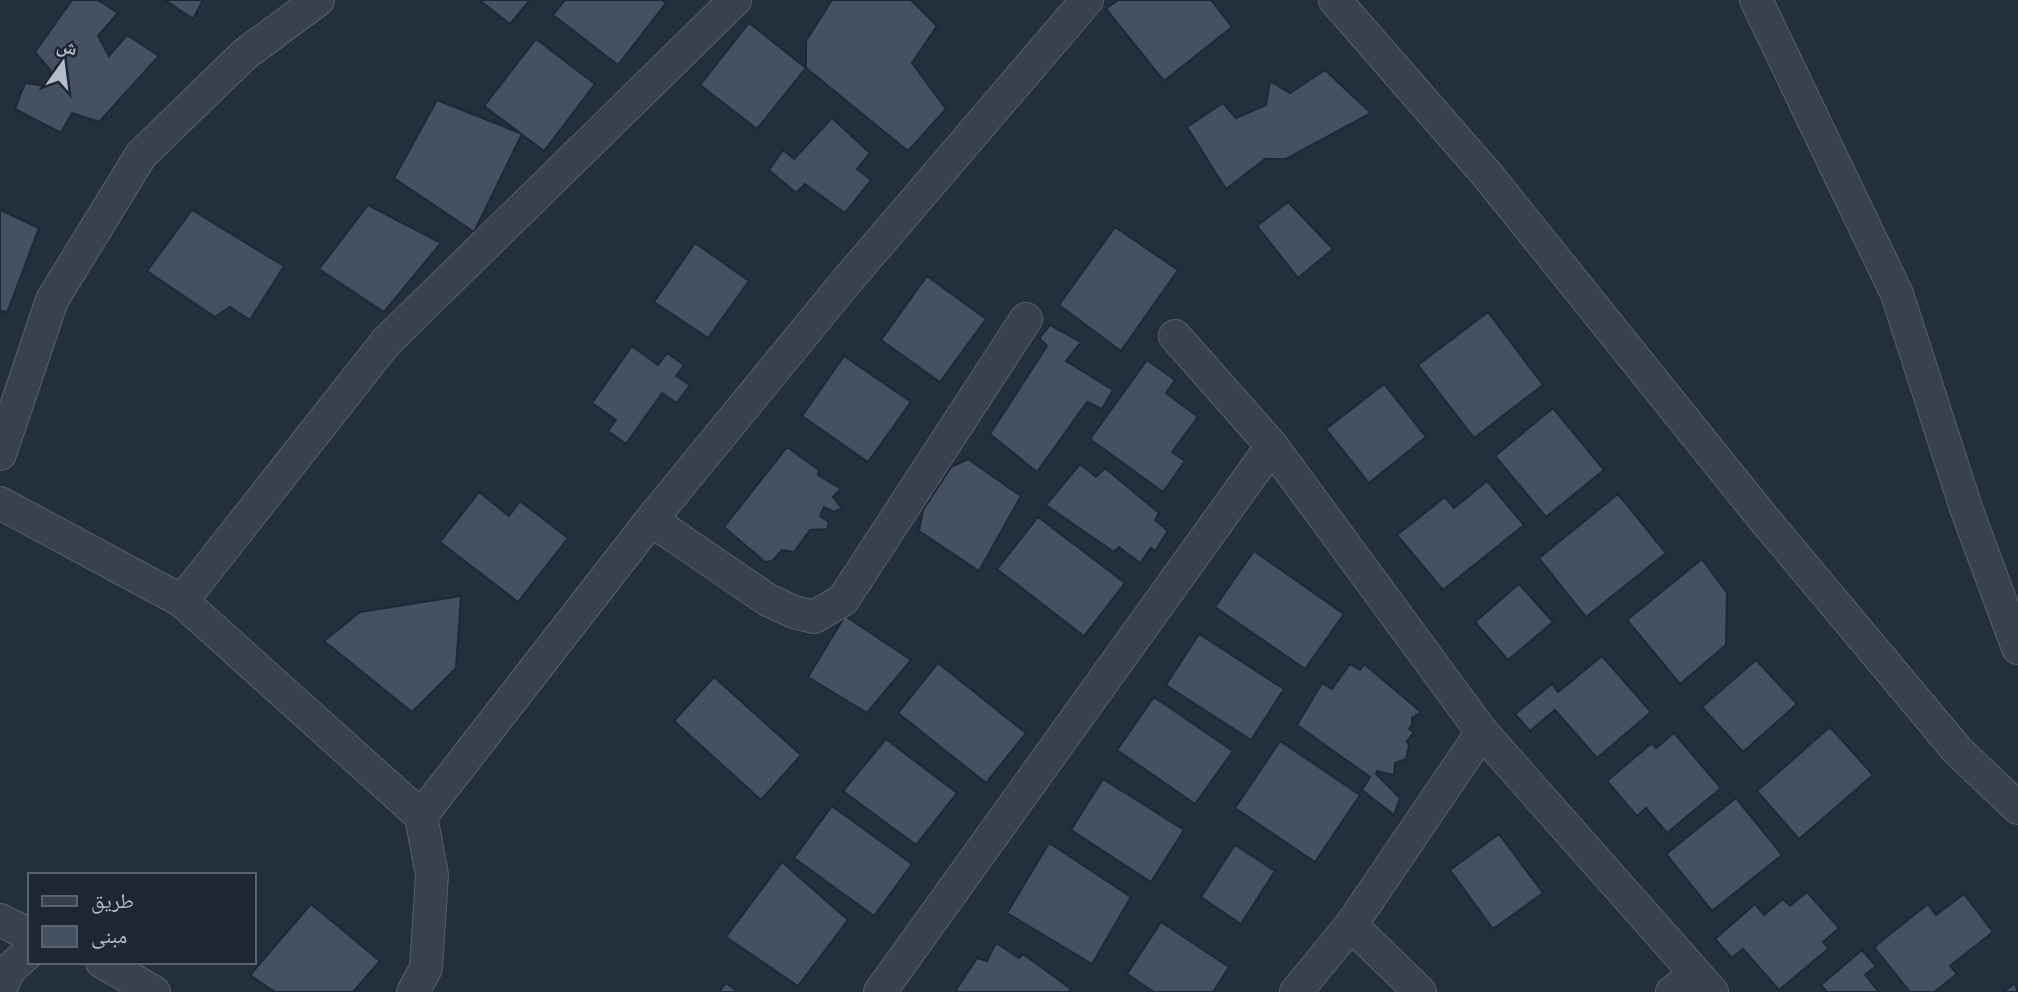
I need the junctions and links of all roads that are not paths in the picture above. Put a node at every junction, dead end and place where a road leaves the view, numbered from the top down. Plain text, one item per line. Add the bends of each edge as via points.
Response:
1 (318, 0) edge
2 (735, 0) edge
3 (1087, 0) edge
4 (1335, 0) edge
5 (1756, 0) edge
6 (1026, 319) dead end
7 (1174, 336) dead end
8 (1272, 446) junction
9 (0, 454) edge
10 (0, 503) edge
11 (651, 520) junction
12 (182, 601) junction
13 (2018, 648) edge
14 (1482, 732) junction
15 (2018, 808) edge
16 (421, 816) junction
17 (0, 920) edge
18 (1351, 925) junction
19 (28, 934) edge
20 (28, 953) edge
21 (106, 964) edge
22 (1694, 986) edge
23 (0, 990) edge
24 (155, 992) edge
25 (413, 992) edge
26 (880, 992) edge
27 (1296, 992) edge
28 (1420, 992) edge

1 - 9 street via 245,54 141,155 52,300
2 - 12 street via 387,342
3 - 11 street via 845,283
4 - 15 street via 1489,177 1759,513 1958,751
5 - 13 street via 1897,295 1966,509
6 - 11 street via 843,600 814,617 768,600
7 - 8 street
8 - 14 street
8 - 26 street
10 - 12 street
11 - 16 street
12 - 16 street
14 - 18 street
14 - 22 street
16 - 25 street via 432,875 426,968
17 - 19 street
18 - 27 street
18 - 28 street
20 - 23 street via 9,970
21 - 24 street

